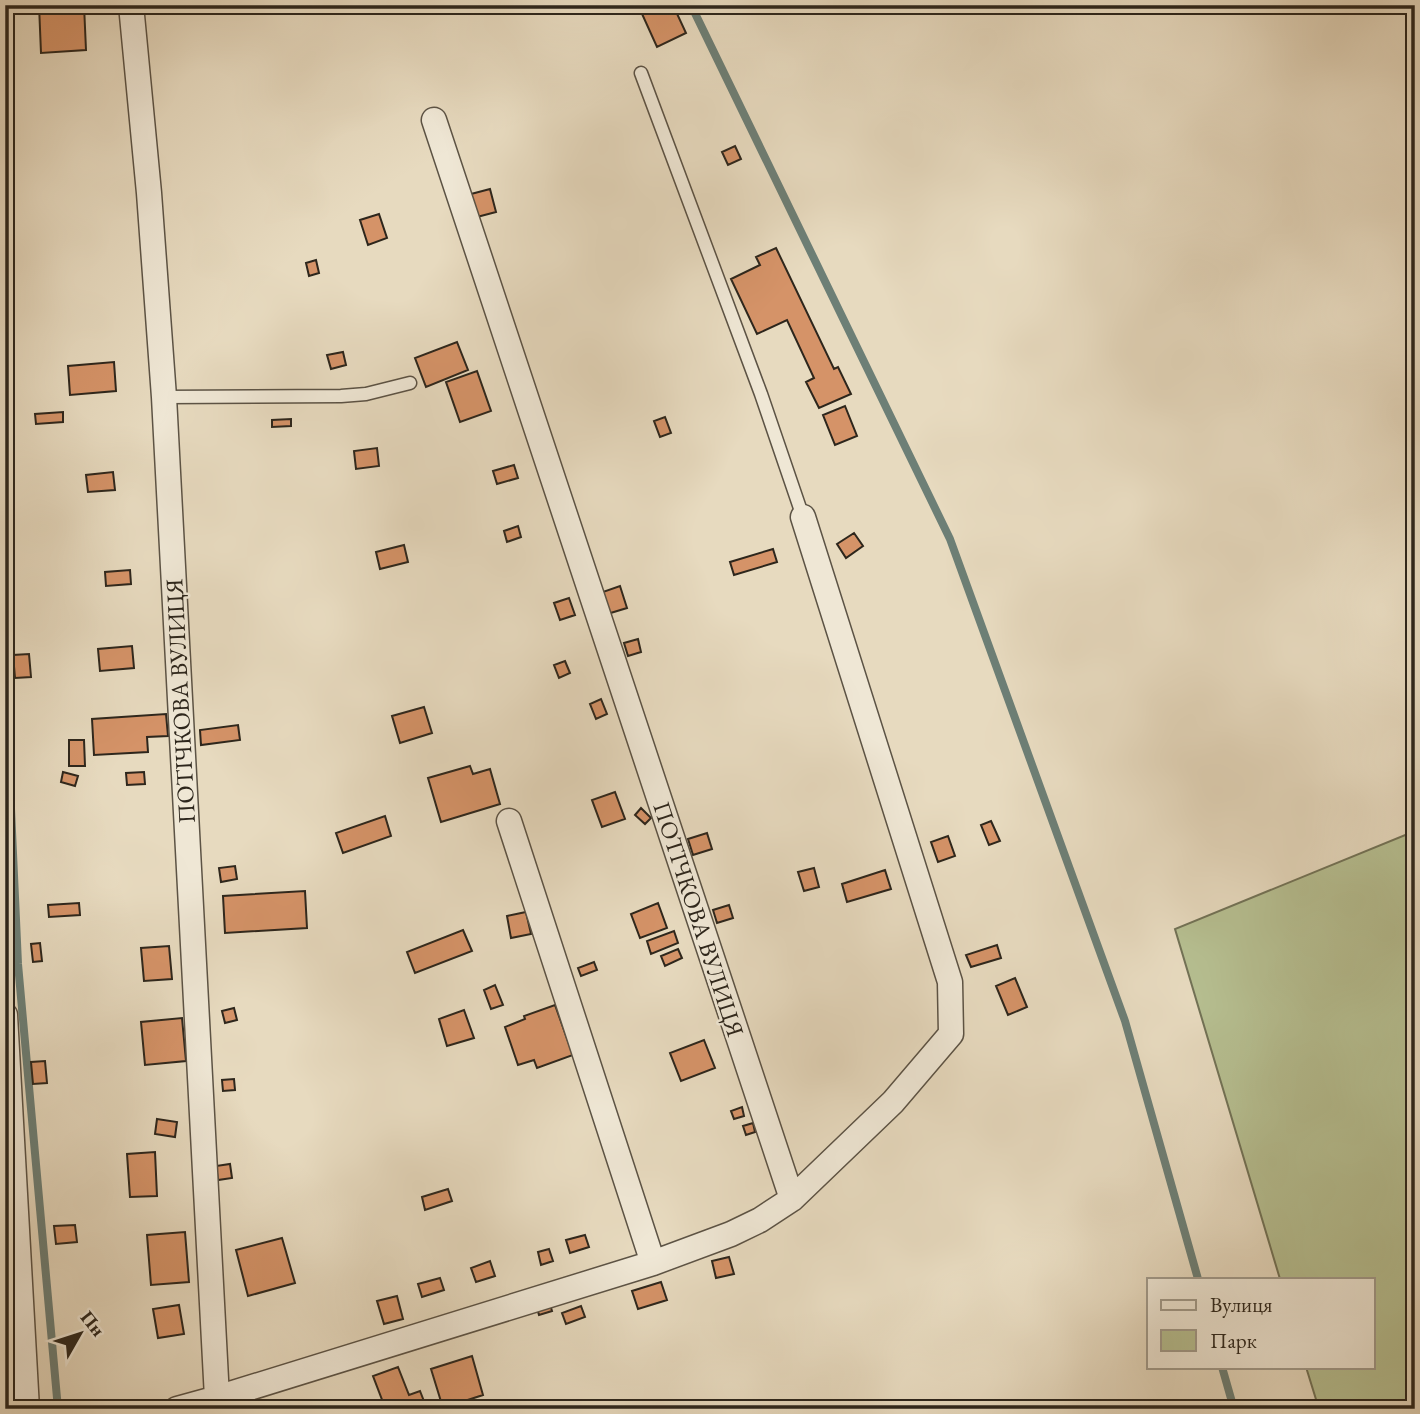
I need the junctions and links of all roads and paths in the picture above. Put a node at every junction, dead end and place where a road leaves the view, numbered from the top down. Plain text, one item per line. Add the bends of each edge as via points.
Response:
1 (131, 5) edge
2 (641, 73) dead end
3 (434, 120) dead end
4 (410, 383) dead end
5 (164, 397) junction
6 (803, 517) joint
7 (509, 821) dead end
8 (5, 1015) edge
9 (792, 1199) junction
10 (653, 1263) junction
11 (217, 1398) junction
12 (27, 1409) edge
13 (177, 1409) edge

1 - 5 street, ПОТІЧКОВА ВУЛИЦЯ
2 - 6 lane
3 - 9 street, ПОТІЧКОВА ВУЛИЦЯ
4 - 5 lane via 341,396
5 - 11 street, ПОТІЧКОВА ВУЛИЦЯ
6 - 9 street via 950,982 951,1034 893,1102
7 - 10 street
8 - 12 street
9 - 10 street via 732,1234
10 - 11 street
11 - 13 street

